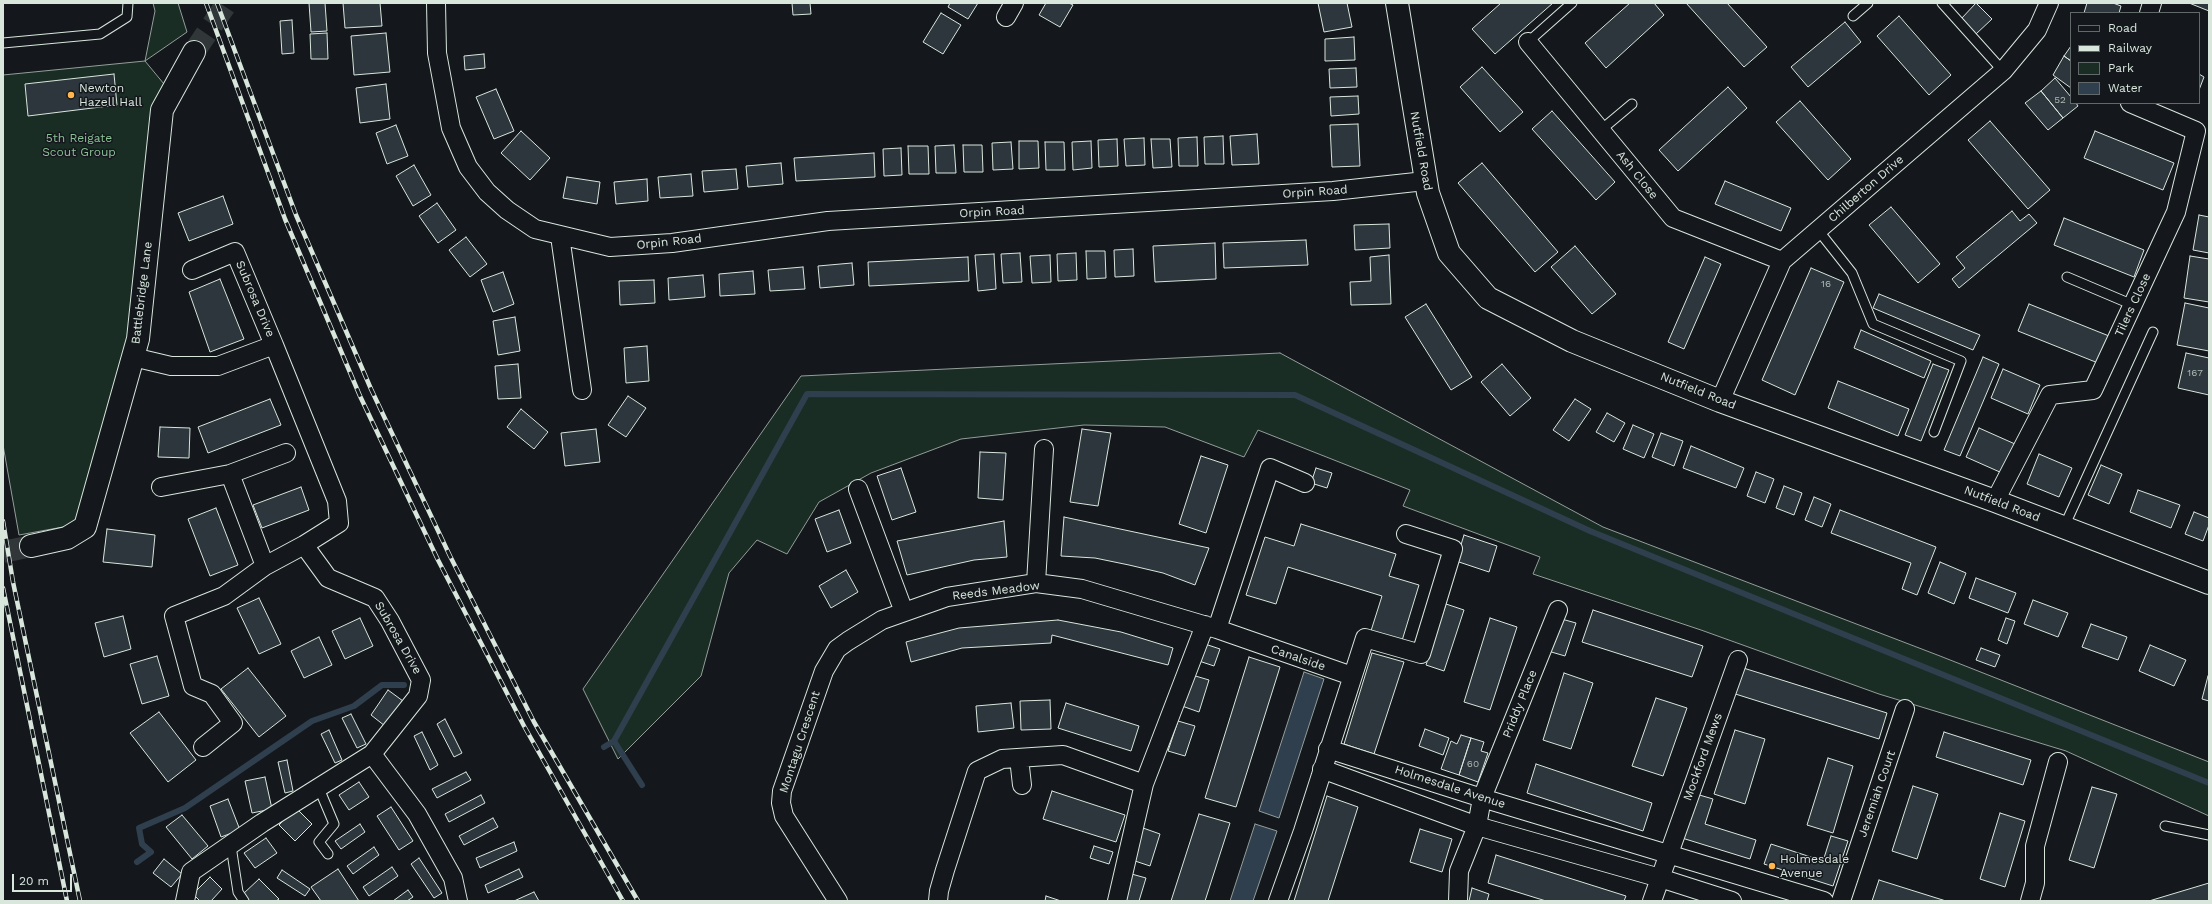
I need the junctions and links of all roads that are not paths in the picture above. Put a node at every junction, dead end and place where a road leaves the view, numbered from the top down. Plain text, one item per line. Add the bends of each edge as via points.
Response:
1 (128, 3) edge
2 (436, 3) edge
3 (1397, 3) edge
4 (1572, 3) edge
5 (1868, 3) edge
6 (1942, 3) edge
7 (2049, 3) edge
8 (1853, 16) dead end
9 (1528, 42) joint
10 (3, 43) edge
11 (194, 52) tunnel mouth
12 (2003, 71) junction
13 (1632, 104) dead end
14 (2132, 104) edge
15 (1601, 130) junction
16 (1425, 181) junction
17 (1818, 230) junction
18 (560, 236) junction
19 (1782, 260) junction
20 (192, 270) dead end
21 (2067, 277) dead end
22 (2133, 305) junction
23 (2153, 332) dead end
24 (274, 345) junction
25 (133, 357) junction
26 (582, 390) dead end
27 (1720, 401) junction
28 (1934, 432) dead end
29 (1044, 449) dead end
30 (286, 453) dead end
31 (230, 474) junction
32 (1305, 483) dead end
33 (161, 487) dead end
34 (858, 489) dead end
35 (1995, 501) junction
36 (2064, 527) junction
37 (1406, 534) dead end
38 (304, 545) junction
39 (31, 546) tunnel mouth
40 (265, 566) junction
41 (1036, 583) junction
42 (2209, 583) edge
43 (1558, 610) dead end
44 (904, 612) junction
45 (882, 620) joint
46 (1211, 627) junction
47 (1738, 660) dead end
48 (1352, 676) junction
49 (1905, 709) dead end
50 (203, 747) dead end
51 (1328, 749) junction
52 (372, 754) junction
53 (1011, 759) junction
54 (2058, 762) dead end
55 (1322, 770) junction
56 (1144, 784) junction
57 (1022, 785) dead end
58 (318, 786) junction
59 (1482, 798) junction
60 (1477, 826) junction
61 (2165, 826) dead end
62 (2209, 835) edge
63 (231, 846) junction
64 (328, 854) dead end
65 (1667, 855) junction
66 (1660, 878) junction
67 (185, 901) edge
68 (244, 901) edge
69 (458, 901) edge
70 (838, 901) edge
71 (938, 901) edge
72 (1117, 901) edge
73 (1278, 901) edge
74 (1458, 901) edge
75 (1652, 901) edge
76 (1732, 901) edge
77 (1824, 901) edge
78 (1841, 901) edge
79 (2030, 901) edge

1 - 10 lane via 127,17 100,34
2 - 18 street, Orpin Road via 437,53 450,128 468,167 487,192 507,210 535,229
3 - 16 street, Nutfield Road
4 - 9 lane
5 - 8 lane
6 - 12 lane
7 - 12 street, Chilberton Drive via 2037,30
9 - 15 street, Ash Close
11 - 25 street, Battlebridge Lane via 162,110 138,339
12 - 17 street, Chilberton Drive
13 - 15 lane
14 - 22 street, Tilers Close via 2196,132 2176,212
15 - 19 street, Ash Close via 1673,218
16 - 18 street, Orpin Road via 1325,192 828,221 672,243 610,247
16 - 27 street, Nutfield Road via 1449,253 1488,298 1572,341
17 - 19 street, Chilberton Drive
17 - 28 lane via 1852,273 1873,324 1961,360
18 - 26 street
19 - 27 street, Chilberton Drive
20 - 24 street, Subrosa Drive via 235,252
21 - 22 lane
22 - 35 street, Tilers Close via 2093,390 2050,395
23 - 36 lane
24 - 25 street, Subrosa Drive via 218,366 172,366
24 - 38 street, Subrosa Drive via 337,500 339,523
25 - 39 street, Battlebridge Lane via 85,526 67,538
27 - 35 street, Nutfield Road
29 - 41 street
30 - 31 street
31 - 33 street
31 - 40 street
32 - 46 street via 1270,468
34 - 44 street
35 - 36 street, Nutfield Road
36 - 42 street, Nutfield Road
37 - 48 street via 1453,549 1421,654 1365,638
38 - 40 street, Subrosa Drive
38 - 52 street, Subrosa Drive via 328,578 375,598 421,680 418,696
40 - 50 street, Subrosa Drive via 224,596 174,616 193,686 212,694 233,723
41 - 44 street, Reeds Meadow via 947,597
41 - 46 street, Reeds Meadow via 1082,589
43 - 59 street, Priddy Place
44 - 45 street, Reeds Meadow
45 - 70 street, Montagu Crescent via 837,649 830,660 782,792 784,816
46 - 48 street, Canalside
46 - 56 street
47 - 65 street, Mockford Mews
48 - 51 street
49 - 78 street, Jeremiah Court
51 - 55 street
51 - 59 street, Holmesdale Avenue
52 - 58 street, Subrosa Drive
52 - 69 street via 417,814 453,878
53 - 56 street via 1063,755
53 - 57 street
53 - 71 street via 977,771 945,870
54 - 79 street via 2035,846 2035,883
55 - 60 street
55 - 73 street
56 - 72 street
58 - 63 street, Subrosa Drive via 262,822
58 - 64 lane via 334,824 319,842
59 - 60 street, Priddy Place
59 - 65 street, Holmesdale Avenue
60 - 66 street
60 - 74 street, Priddy Place via 1459,870
61 - 62 lane
63 - 67 street, Subrosa Drive via 191,872
63 - 68 lane via 238,892
65 - 66 street, Mockford Mews
65 - 77 street, Holmesdale Avenue
66 - 75 street, Mockford Mews
66 - 76 street

